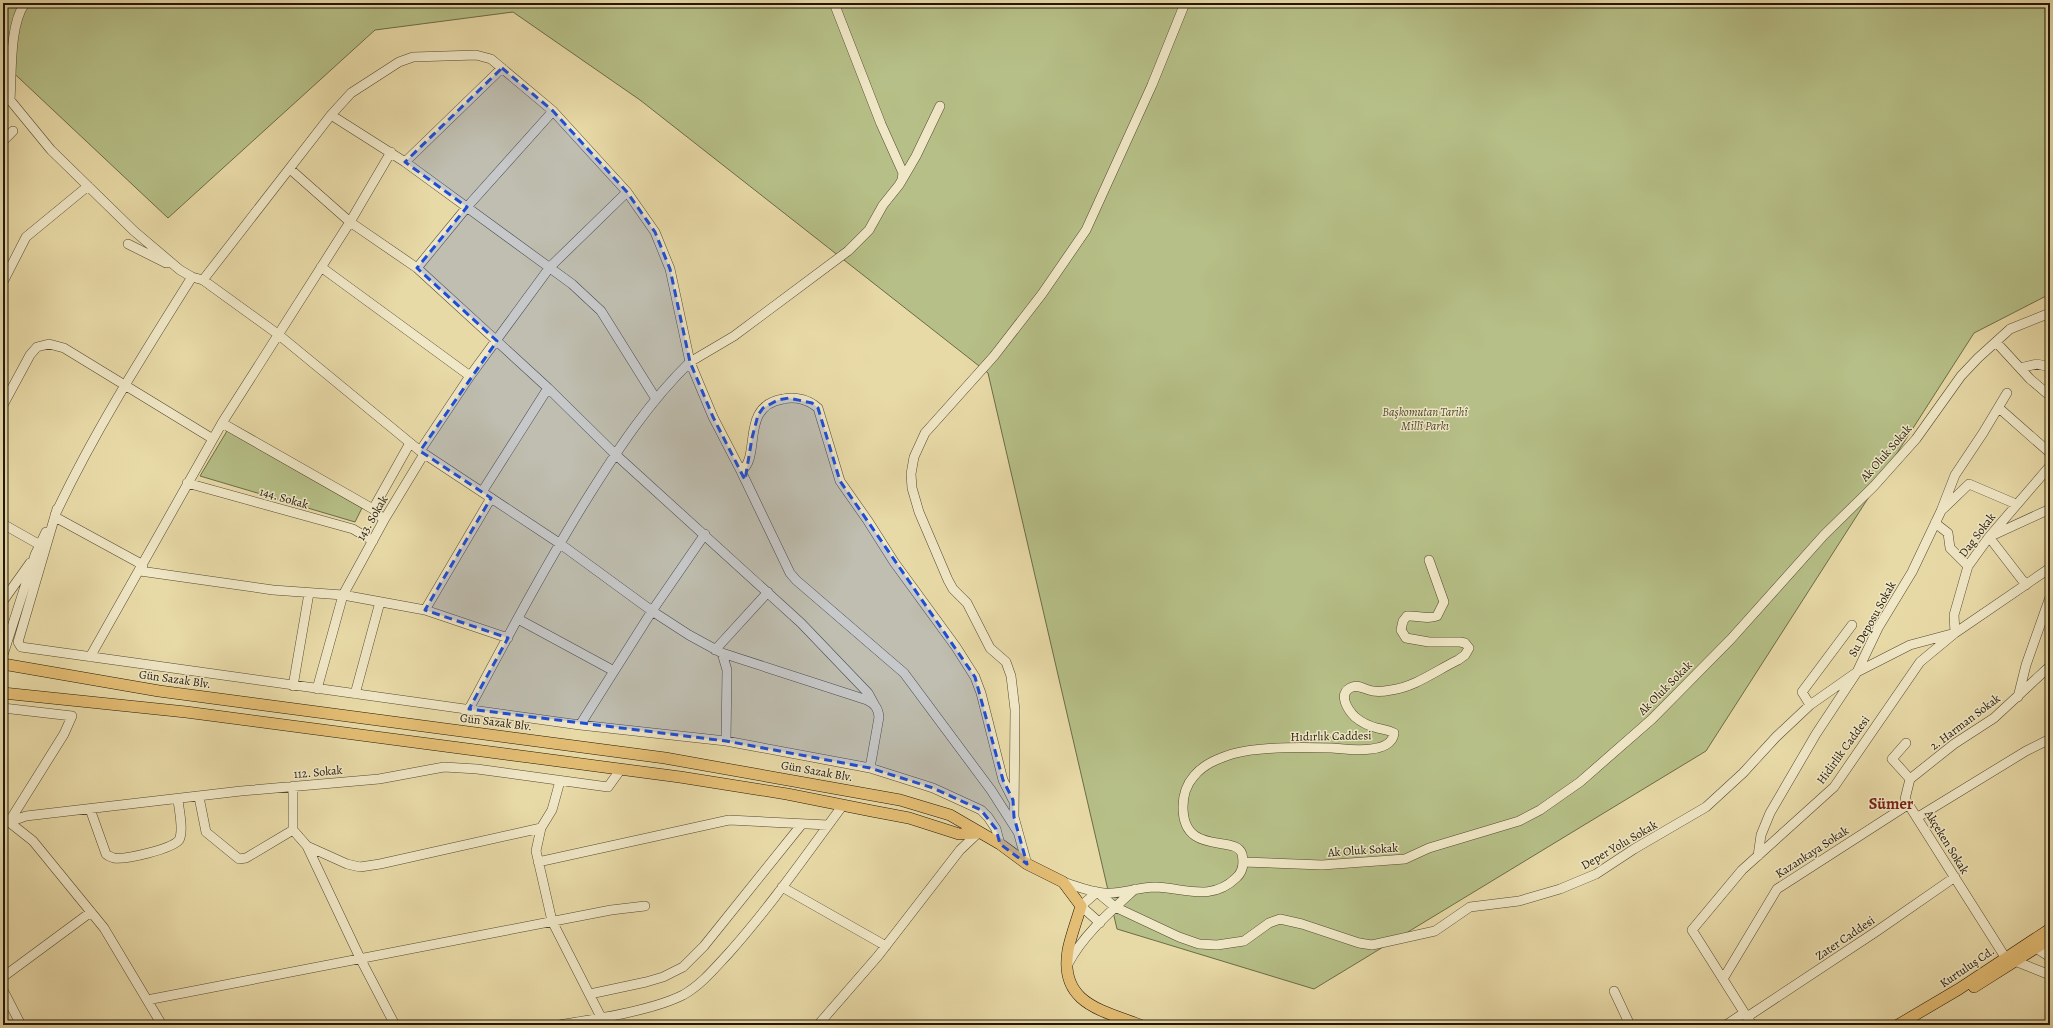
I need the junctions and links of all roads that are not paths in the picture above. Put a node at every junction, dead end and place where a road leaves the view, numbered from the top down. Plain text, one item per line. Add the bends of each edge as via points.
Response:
1 (25, 3) edge
2 (834, 3) edge
3 (1185, 3) edge
4 (502, 68) junction
5 (3, 94) edge
6 (10, 100) junction
7 (940, 106) dead end
8 (553, 111) junction
9 (331, 115) junction
10 (13, 131) dead end
11 (3, 142) edge
12 (391, 152) junction
13 (405, 162) junction
14 (290, 169) junction
15 (902, 180) junction
16 (88, 186) junction
17 (627, 192) junction
18 (466, 207) junction
19 (350, 222) junction
20 (128, 244) dead end
21 (3, 259) edge
22 (12, 264) junction
23 (550, 267) junction
24 (321, 268) junction
25 (417, 268) junction
26 (180, 270) junction
27 (192, 277) junction
28 (203, 280) junction
29 (3, 282) edge
30 (2050, 313) edge
31 (279, 335) junction
32 (497, 340) junction
33 (1996, 342) junction
34 (690, 362) junction
35 (2050, 367) edge
36 (2020, 368) junction
37 (470, 376) junction
38 (125, 385) junction
39 (548, 388) junction
40 (2007, 393) dead end
41 (2050, 396) edge
42 (656, 399) junction
43 (3, 405) edge
44 (1999, 408) junction
45 (222, 423) junction
46 (213, 438) junction
47 (410, 443) junction
48 (422, 452) junction
49 (2050, 453) edge
50 (615, 454) junction
51 (2050, 466) edge
52 (741, 471) junction
53 (187, 483) junction
54 (482, 492) junction
55 (491, 498) junction
56 (2016, 504) junction
57 (373, 509) junction
58 (2050, 509) edge
59 (1941, 511) junction
60 (56, 513) junction
61 (384, 520) junction
62 (1935, 523) junction
63 (3, 524) edge
64 (705, 534) junction
65 (1989, 537) junction
66 (373, 541) junction
67 (559, 543) junction
68 (40, 545) junction
69 (35, 555) junction
70 (1429, 560) dead end
71 (1968, 566) junction
72 (141, 568) junction
73 (2050, 568) edge
74 (2050, 584) edge
75 (2026, 585) junction
76 (2050, 591) edge
77 (308, 592) junction
78 (768, 592) junction
79 (343, 595) junction
80 (2050, 597) edge
81 (3, 601) edge
82 (380, 602) junction
83 (426, 610) junction
84 (652, 611) junction
85 (518, 620) junction
86 (1852, 625) dead end
87 (1955, 632) junction
88 (508, 638) junction
89 (719, 652) junction
90 (3, 655) edge
91 (90, 657) junction
92 (3, 664) edge
93 (2050, 666) edge
94 (614, 671) junction
95 (1857, 672) junction
96 (293, 686) junction
97 (317, 689) junction
98 (3, 693) edge
99 (355, 694) junction
100 (2018, 696) junction
101 (874, 704) junction
102 (1810, 705) junction
103 (3, 708) edge
104 (469, 709) junction
105 (580, 725) junction
106 (2050, 739) edge
107 (726, 741) junction
108 (1906, 743) dead end
109 (870, 768) junction
110 (621, 769) junction
111 (1910, 779) junction
112 (560, 781) junction
113 (293, 786) junction
114 (199, 797) junction
115 (178, 800) junction
116 (1013, 800) junction
117 (1909, 804) junction
118 (842, 805) junction
119 (90, 809) junction
120 (1918, 818) junction
121 (6, 822) edge
122 (802, 824) junction
123 (828, 825) junction
124 (541, 828) junction
125 (293, 830) junction
126 (1018, 832) junction
127 (978, 833) junction
128 (1000, 844) junction
129 (307, 846) junction
130 (1758, 856) junction
131 (538, 862) junction
132 (1244, 862) junction
133 (1027, 864) junction
134 (1955, 877) junction
135 (1063, 882) junction
136 (782, 887) junction
137 (1136, 889) junction
138 (1097, 892) junction
139 (645, 906) dead end
140 (1081, 906) junction
141 (1115, 907) junction
142 (91, 912) junction
143 (552, 921) junction
144 (1100, 922) junction
145 (2050, 929) edge
146 (2050, 939) edge
147 (886, 946) junction
148 (2031, 946) junction
149 (2050, 957) edge
150 (360, 958) junction
151 (2010, 959) junction
152 (1067, 965) junction
153 (2050, 975) edge
154 (3, 978) edge
155 (1723, 979) junction
156 (3, 990) edge
157 (1614, 991) dead end
158 (590, 994) junction
159 (147, 1000) junction
160 (1746, 1015) junction
161 (604, 1021) edge
162 (1628, 1024) edge
163 (21, 1025) edge
164 (162, 1025) edge
165 (395, 1025) edge
166 (559, 1025) edge
167 (818, 1025) edge
168 (1140, 1025) edge
169 (1726, 1025) edge
170 (1752, 1025) edge
171 (1898, 1025) edge
172 (1912, 1025) edge

1 - 6 street via 19,11 12,49
2 - 15 street via 903,173
3 - 116 street via 1152,85 1086,230 1042,294 994,356 925,433 914,457 912,488 919,512 948,580 967,603 990,648 1006,662 1011,676 1015,710
4 - 8 street
4 - 9 street via 491,59 476,54 412,57 351,93
4 - 13 street
5 - 6 street
6 - 16 street via 51,150
7 - 15 street
8 - 17 street
8 - 18 street
9 - 12 street
9 - 14 street
10 - 11 street
12 - 13 street
12 - 19 street
13 - 18 street
14 - 19 street
14 - 28 street
15 - 34 street via 883,205 869,230 848,251 734,336
16 - 22 street via 26,237
16 - 26 street via 134,231
17 - 23 street, 143. Sokak
17 - 34 street via 655,232 670,269
18 - 23 street
18 - 25 street
19 - 24 street
19 - 25 street
20 - 26 street
21 - 22 street
22 - 29 street
23 - 32 street, 143. Sokak
23 - 42 street via 601,311
24 - 31 street
24 - 37 street
25 - 32 street
26 - 27 street
27 - 28 street
27 - 38 street
28 - 31 street
30 - 33 street, Ak Oluk Sokak via 2010,329
31 - 45 street
31 - 47 street
32 - 37 street, 143. Sokak
32 - 39 street
33 - 36 street
33 - 132 street, Ak Oluk Sokak via 1961,376 1916,439 1874,486 1824,535 1720,650 1652,719 1580,782 1540,810 1519,821 1429,848 1405,859 1322,865
34 - 42 street
34 - 52 street via 713,417
35 - 36 street via 2037,364
36 - 41 street
37 - 48 street, 143. Sokak
38 - 43 street via 64,348 49,344 37,347 30,355
38 - 46 street
38 - 60 street via 70,482
39 - 50 street
39 - 54 street
40 - 44 street, Su Deposu Sokak
42 - 50 street
44 - 49 street
44 - 59 street, Su Deposu Sokak via 1955,475
45 - 46 street
45 - 57 street
46 - 53 street
47 - 48 street
47 - 57 street
48 - 54 street
48 - 61 street, 143. Sokak
50 - 64 street
50 - 67 street
51 - 56 street, Dag Sokak
52 - 116 street via 748,461 758,416 763,408 778,400 789,398 808,401 818,408 840,481 975,677 1003,780
52 - 126 street via 793,577 904,673 991,790
53 - 66 street, 144. Sokak via 352,529
53 - 72 street
54 - 55 street
55 - 67 street
55 - 83 street
56 - 59 street via 1969,484
56 - 65 street, Dag Sokak
57 - 61 street
58 - 65 street
59 - 62 street, Su Deposu Sokak
60 - 68 street
60 - 72 street
60 - 91 street via 18,642 21,647
61 - 66 street, 143. Sokak
62 - 71 street via 1948,533 1950,548
62 - 95 street, Su Deposu Sokak via 1912,572 1878,628
63 - 68 street
64 - 78 street
64 - 84 street
65 - 71 street, Dag Sokak
65 - 75 street
66 - 79 street, 143. Sokak
67 - 84 street
67 - 85 street
68 - 69 street
69 - 81 street
69 - 90 street
70 - 132 street, Hıdırlık Caddesi via 1444,602 1437,616 1407,616 1401,630 1406,638 1460,642 1469,648 1458,660 1401,689 1373,691 1357,686 1347,691 1344,698 1349,709 1366,724 1394,733 1390,743 1371,749 1302,748 1235,754 1216,759 1201,768 1190,780 1183,795 1183,816 1189,829 1195,837 1208,842 1236,847 1241,851
71 - 87 street, Dag Sokak via 1954,615
72 - 77 street via 273,590
72 - 91 street
73 - 75 street, Hidirlik Caddesi
74 - 76 street
75 - 87 street, Hidirlik Caddesi
77 - 79 street
77 - 96 street
78 - 89 street
78 - 101 street via 868,693
79 - 82 street
79 - 97 street, 143. Sokak
80 - 100 street
82 - 83 street
82 - 99 street
83 - 88 street
84 - 89 street
84 - 94 street
85 - 88 street
85 - 94 street
86 - 102 street via 1802,692
87 - 95 street, Deper Yolu Sokak via 1910,645
87 - 130 street, Hidirlik Caddesi via 1920,662 1834,787
88 - 104 street
89 - 101 street
89 - 107 street via 727,670
91 - 96 street
92 - 127 main road, Gün Sazak Blv. via 159,691 665,758 842,788 900,800 950,815
93 - 100 street, 2. Harman Sokak
94 - 105 street
95 - 102 street, Deper Yolu Sokak
95 - 130 street, Su Deposu Sokak via 1816,734 1770,813 1761,836
96 - 97 street
97 - 99 street
98 - 110 main road, Gün Sazak Blv. via 186,712
99 - 104 street
100 - 111 street, 2. Harman Sokak via 1994,718 1954,744
101 - 109 street via 879,717
102 - 141 street, Deper Yolu Sokak via 1706,807 1596,874 1560,889 1519,901 1470,907 1435,931 1372,945 1280,920 1269,922 1244,941 1217,945 1199,944
103 - 121 street via 72,716 64,734
104 - 105 street
105 - 107 street
106 - 120 street via 2026,751
107 - 109 street
108 - 111 street via 1892,759
109 - 128 street via 933,788 980,810 996,829
110 - 112 street, 112. Sokak via 608,787
110 - 118 main road, Gün Sazak Blv.
111 - 117 street, Akçeken Sokak via 1905,798
112 - 113 street, 112. Sokak via 477,768 444,767 379,779
112 - 124 street via 552,810
113 - 114 street, 112. Sokak
113 - 125 street
114 - 115 street, 112. Sokak
114 - 125 street via 206,832 240,859 246,858
115 - 119 street, 112. Sokak
115 - 119 street via 181,835 177,842 154,851 120,858 106,854
116 - 126 street
117 - 120 street, Akçeken Sokak
117 - 155 street, Kazankaya Sokak via 1777,889
118 - 123 street
118 - 127 main road, Gün Sazak Blv. via 909,818 959,834
119 - 121 street, 112. Sokak via 26,816
120 - 134 street, Akçeken Sokak
121 - 142 street via 33,841
122 - 123 street
122 - 131 street via 729,820
122 - 158 street via 704,946 683,967 646,982
123 - 136 street
124 - 129 street via 360,867
124 - 131 street via 536,851
125 - 129 street
126 - 133 street
127 - 128 main road, Gün Sazak Blv.
127 - 147 street via 960,850
128 - 133 main road, Gün Sazak Blv.
129 - 150 street
130 - 155 street, Hidirlik Caddesi via 1742,870 1692,930
131 - 143 street
132 - 137 street via 1240,874 1229,885 1216,891
133 - 135 main road, Gün Sazak Blv.
134 - 151 street, Akçeken Sokak
134 - 160 street, Zater Caddesi via 1877,931
135 - 138 street
135 - 140 main road
136 - 147 street
136 - 161 street via 744,936 704,980 684,994 665,1002
137 - 138 street via 1105,894
137 - 141 street
138 - 140 street
138 - 141 street, Deper Yolu Sokak
139 - 143 street
140 - 144 street
140 - 152 main road via 1068,950
141 - 144 street
142 - 154 street
142 - 159 street via 104,928
143 - 150 street
143 - 158 street
144 - 152 street
145 - 148 main road, Kurtuluş Cd.
146 - 148 main road, Kurtuluş Cd.
147 - 167 street
148 - 149 street
148 - 151 main road, Kurtuluş Cd.
150 - 159 street
150 - 165 street
151 - 153 street
151 - 171 main road, Kurtuluş Cd.
151 - 172 main road, Kurtuluş Cd.
152 - 168 main road via 1071,989 1080,998 1094,1007
155 - 160 street, Hidirlik Caddesi
156 - 163 street
157 - 162 street
158 - 161 street
159 - 164 street
160 - 169 street, Zater Caddesi
160 - 170 street, Hidirlik Caddesi
161 - 166 street

